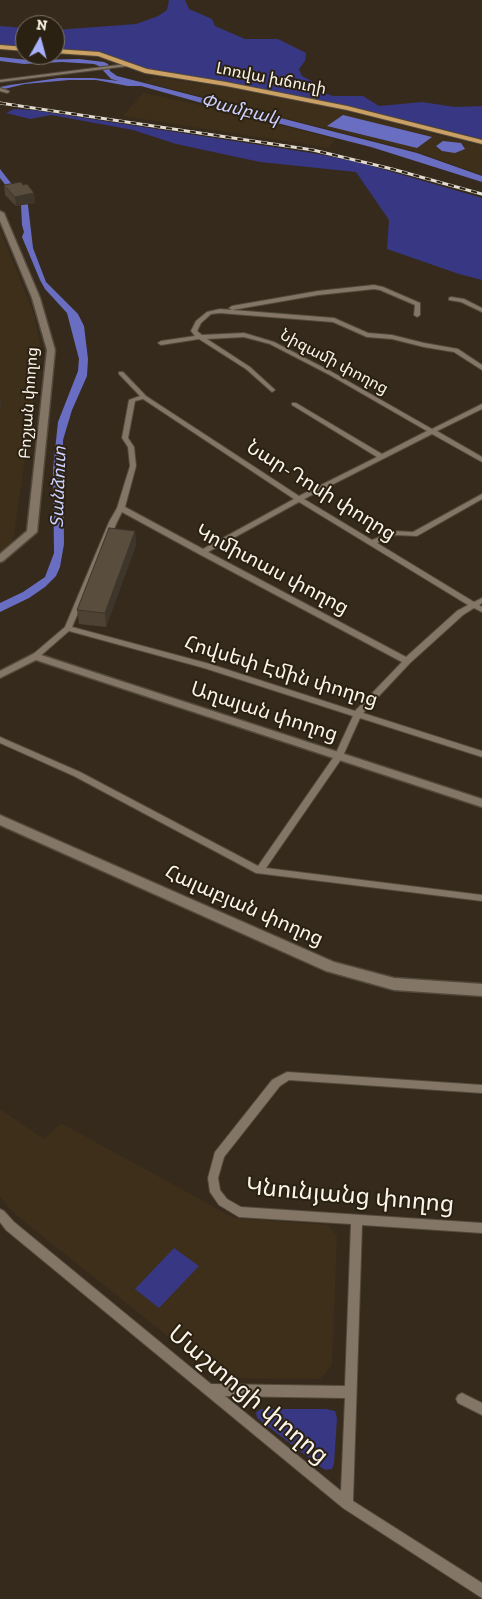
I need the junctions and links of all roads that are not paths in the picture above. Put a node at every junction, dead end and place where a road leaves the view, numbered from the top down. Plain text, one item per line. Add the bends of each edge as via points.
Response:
1 (0, 47) edge
2 (15, 48) edge
3 (65, 52) edge
4 (126, 65) junction
5 (0, 81) edge
6 (0, 89) edge
7 (7, 92) dead end
8 (482, 142) edge
9 (0, 213) edge
10 (451, 299) dead end
11 (220, 310) junction
12 (482, 310) edge
13 (417, 315) dead end
14 (200, 337) junction
15 (161, 344) dead end
16 (482, 368) edge
17 (121, 373) dead end
18 (272, 390) dead end
19 (144, 397) junction
20 (294, 404) dead end
21 (482, 406) edge
22 (432, 432) junction
23 (382, 457) junction
24 (482, 460) edge
25 (482, 496) edge
26 (299, 499) junction
27 (121, 508) junction
28 (372, 544) junction
29 (202, 552) junction
30 (0, 559) edge
31 (482, 600) edge
32 (474, 605) junction
33 (482, 610) edge
34 (68, 628) junction
35 (35, 656) junction
36 (407, 661) junction
37 (0, 675) edge
38 (358, 713) junction
39 (0, 740) edge
40 (482, 754) edge
41 (339, 756) junction
42 (482, 803) edge
43 (0, 820) edge
44 (259, 871) junction
45 (482, 898) edge
46 (482, 990) edge
47 (287, 1076) joint
48 (482, 1089) edge
49 (0, 1214) edge
50 (357, 1220) junction
51 (482, 1228) edge
52 (210, 1390) junction
53 (351, 1392) junction
54 (462, 1400) dead end
55 (482, 1409) edge
56 (347, 1504) junction
57 (482, 1591) edge

1 - 2 highway
3 - 4 highway, Լոռվա խճուղի via 99,54
4 - 5 street
4 - 8 highway, Լոռվա խճուղի via 347,108
6 - 7 street
9 - 30 street, Բոշյան փողոց via 36,298 51,350 32,532
10 - 12 street via 462,300
11 - 13 street via 374,287 418,304
11 - 14 street via 209,313 198,322 194,331
11 - 16 street via 334,320 367,335 456,350
14 - 15 street, Նիզամի փողոց
14 - 18 street via 248,368
14 - 22 street, Նիզամի փողոց via 244,335 272,343
17 - 19 street
19 - 26 street, Նար-Դոսի փողոց
19 - 27 street via 132,400 125,438 131,447 132,466
20 - 23 street
21 - 22 street
22 - 23 street
22 - 24 street, Նիզամի փողոց
23 - 26 street
25 - 28 street via 414,534 395,533
26 - 28 street, Նար-Դոսի փողոց
26 - 29 street
27 - 29 street, Կոմիտաս փողոց
27 - 34 street
28 - 32 street, Նար-Դոսի փողոց
29 - 36 street, Կոմիտաս փողոց
31 - 32 street
32 - 33 street, Նար-Դոսի փողոց
32 - 36 street via 460,613
34 - 35 street
34 - 38 street, Հովսեփ Էմին փողոց via 207,666
35 - 37 street
35 - 41 street, Աղայան փողոց
36 - 38 street
38 - 40 street, Հովսեփ Էմին փողոց
38 - 41 street
39 - 44 street via 77,774
41 - 42 street, Աղայան փողոց
41 - 44 street
43 - 46 main road, Հալաբյան փողոց via 331,967 394,984
44 - 45 street
47 - 48 street
47 - 50 street, Կնունյանց փողոց via 276,1083 219,1155 213,1178 215,1192 223,1202 239,1212
49 - 52 street, Մաշտոցի փողոց via 10,1226
50 - 51 street, Կնունյանց փողոց
50 - 53 street
52 - 53 street
52 - 56 street, Մաշտոցի փողոց
53 - 56 street
54 - 55 street
56 - 57 street, Մաշտոցի փողոց

